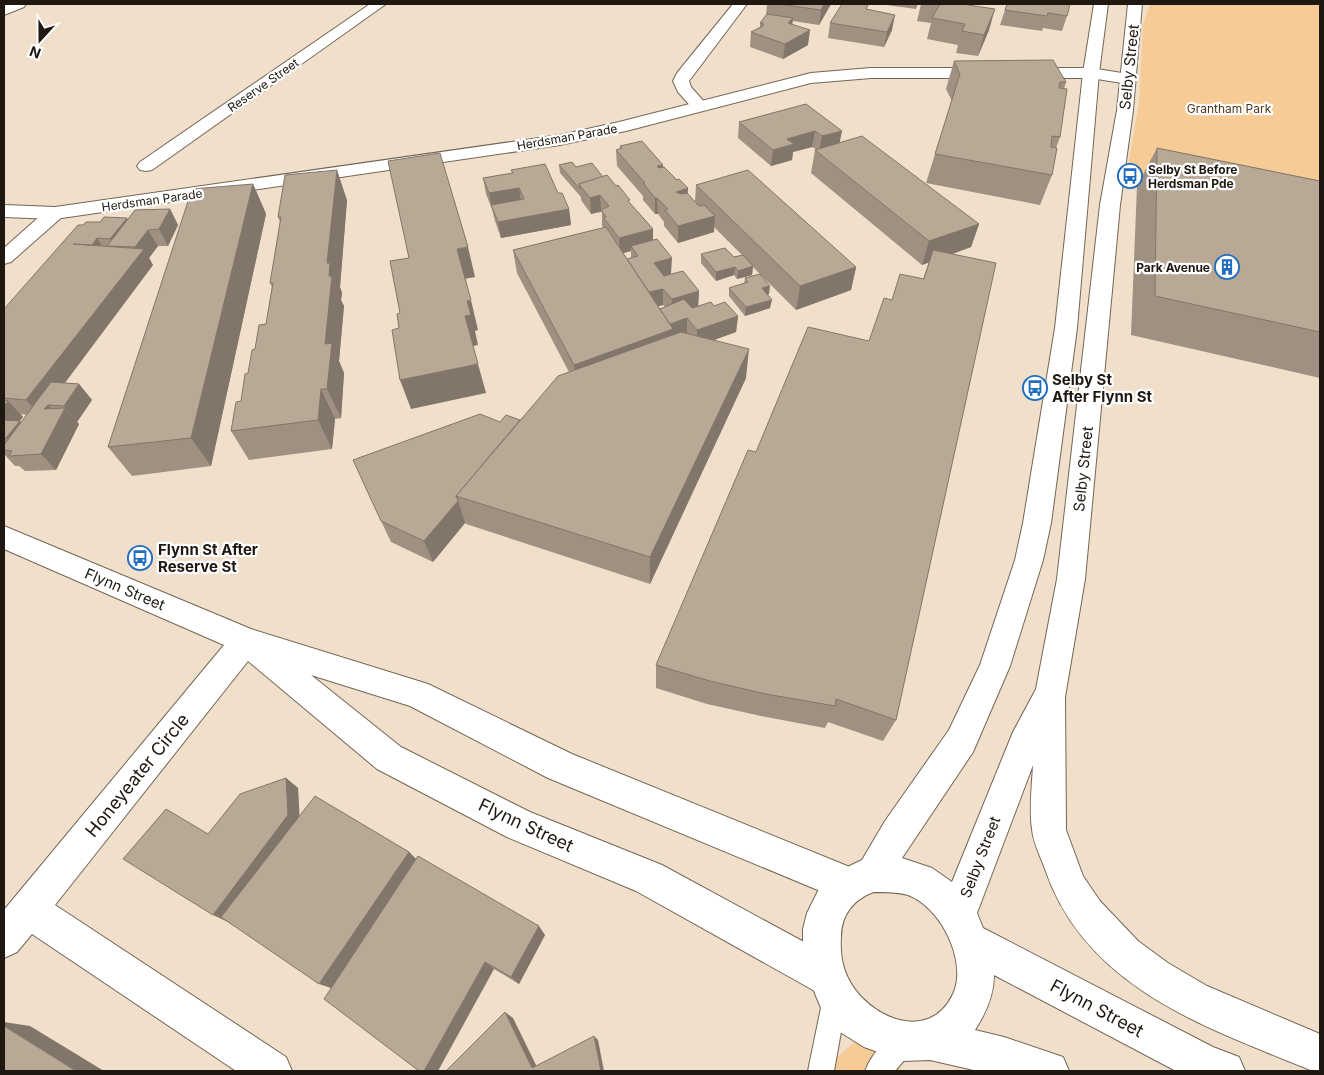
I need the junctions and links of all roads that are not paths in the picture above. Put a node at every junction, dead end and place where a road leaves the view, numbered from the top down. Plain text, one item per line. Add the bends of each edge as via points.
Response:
1 (19, 4) edge
2 (380, 4) edge
3 (740, 4) edge
4 (1101, 4) edge
5 (1135, 4) edge
6 (4, 11) edge
7 (1091, 73) junction
8 (1128, 78) junction
9 (700, 106) junction
10 (146, 166) dead end
11 (4, 211) edge
12 (55, 213) junction
13 (4, 258) edge
14 (4, 536) edge
15 (246, 641) junction
16 (1051, 692) junction
17 (862, 880) junction
18 (29, 910) junction
19 (964, 929) junction
20 (4, 939) edge
21 (831, 985) junction
22 (917, 1041) junction
23 (1320, 1054) edge
24 (272, 1071) edge
25 (821, 1071) edge
26 (878, 1071) edge
27 (1049, 1071) edge
28 (1225, 1071) edge

1 - 6 main road
2 - 10 main road, Reserve Street
3 - 9 main road via 682,76 684,89
4 - 7 main road
5 - 8 main road, Selby Street
7 - 8 main road, Herdsman Parade
7 - 9 main road, Herdsman Parade via 838,75 791,82
7 - 17 main road via 1066,328 1029,560 996,666 961,741
8 - 16 main road, Selby Street via 1110,205 1071,579
9 - 12 main road, Herdsman Parade via 560,140
11 - 12 main road, Herdsman Parade
12 - 13 main road
14 - 15 main road, Flynn Street
15 - 17 main road, Flynn Street via 417,694 560,766
15 - 18 main road, Honeyeater Circle
15 - 21 main road, Flynn Street via 389,758 519,825 649,878
16 - 19 main road, Selby Street via 1029,732
16 - 23 main road via 1049,830 1069,887 1087,914 1125,954 1154,977 1192,1000
17 - 19 main road via 897,875 919,881 940,896
17 - 21 main road via 833,901 824,923 821,950
18 - 20 main road, Honeyeater Circle
18 - 24 main road
19 - 22 main road via 975,967 974,991 968,1006 950,1030
19 - 28 main road, Flynn Street via 1206,1065
21 - 22 main road via 853,1017 877,1034
21 - 25 lane
22 - 26 lane
22 - 27 main road via 1004,1057

